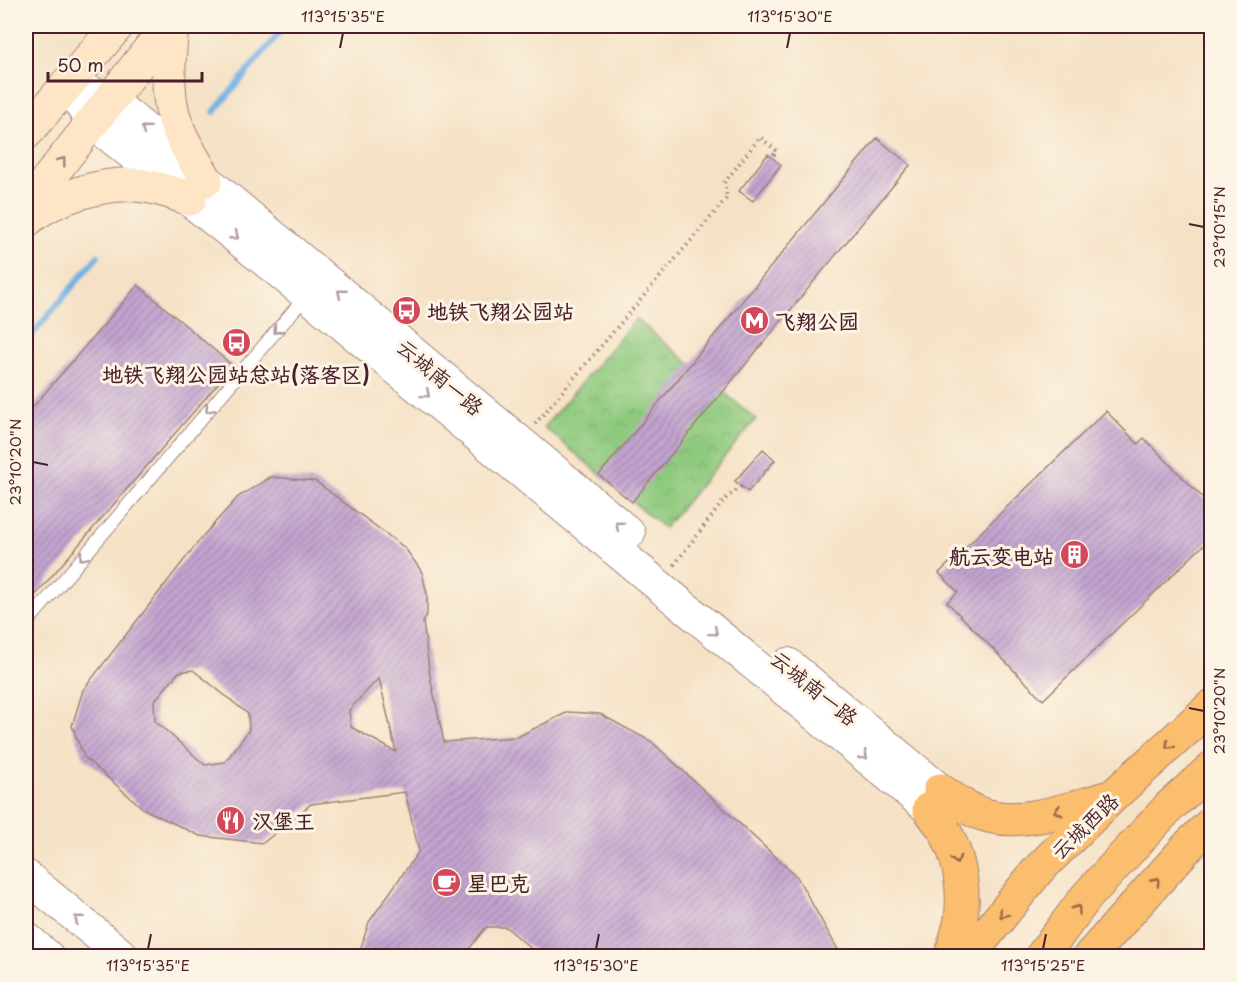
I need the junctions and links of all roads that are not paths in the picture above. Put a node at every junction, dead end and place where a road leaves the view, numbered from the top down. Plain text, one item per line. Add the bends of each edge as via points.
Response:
1 (117, 26) edge
2 (170, 26) edge
3 (67, 83) junction
4 (101, 111) junction
5 (26, 133) edge
6 (198, 190) junction
7 (26, 207) edge
8 (26, 221) edge
9 (307, 295) junction
10 (26, 624) edge
11 (1212, 706) edge
12 (1212, 768) edge
13 (1114, 795) junction
14 (934, 800) junction
15 (1212, 823) edge
16 (26, 876) edge
17 (26, 938) edge
18 (48, 957) edge
19 (123, 957) edge
20 (951, 957) edge
21 (969, 957) edge
22 (1042, 957) edge
23 (1090, 957) edge

1 - 3 main road
2 - 4 main road
2 - 6 main road via 171,108
3 - 4 street, 云城南一路
3 - 5 main road
4 - 6 street, 云城南一路
7 -> 4 main road
6 - 8 main road via 100,188 54,204
6 -> 9 street, 云城南一路
14 -> 6 street, 云城南一路 via 671,568 520,442
9 -> 10 lane
9 -> 14 street, 云城南一路
11 -> 13 main road, 云城西路
22 -> 12 main road via 1087,896 1169,807
13 -> 14 main road via 1036,817 1014,819 987,816
13 -> 21 main road, 云城西路 via 1038,870
14 -> 20 main road via 962,883 960,923
23 -> 15 main road
19 -> 16 street
17 - 18 street

